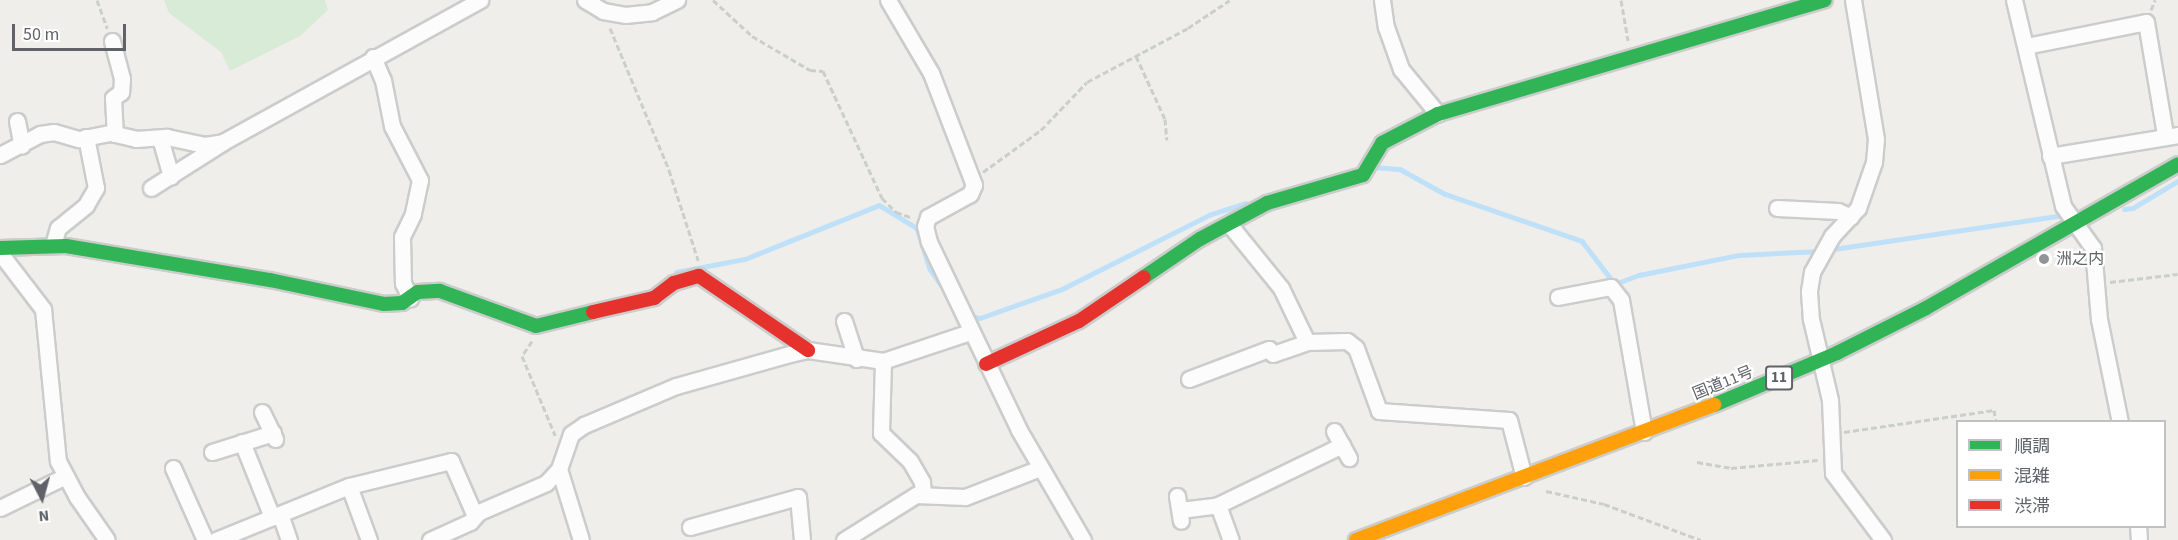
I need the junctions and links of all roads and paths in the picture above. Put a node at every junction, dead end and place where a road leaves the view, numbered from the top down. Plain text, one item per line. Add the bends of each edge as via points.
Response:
1 (98, 0) edge
2 (480, 0) edge
3 (585, 0) edge
4 (677, 0) edge
5 (713, 0) edge
6 (888, 0) edge
7 (1230, 0) edge
8 (1382, 0) edge
9 (1621, 0) edge
10 (1825, 0) edge
11 (1853, 0) edge
12 (2014, 0) edge
13 (603, 11) junction
14 (112, 41) joint
15 (2026, 46) junction
16 (1136, 56) junction
17 (1631, 56) junction
18 (373, 57) junction
19 (1438, 114) junction
20 (17, 121) dead end
21 (115, 134) junction
22 (2172, 134) edge
23 (86, 137) junction
24 (160, 138) junction
25 (1167, 140) dead end
26 (223, 142) junction
27 (22, 146) junction
28 (0, 155) edge
29 (2050, 156) junction
30 (2178, 164) edge
31 (171, 176) junction
32 (972, 180) junction
33 (151, 188) dead end
34 (1777, 208) dead end
35 (1851, 217) junction
36 (927, 220) junction
37 (2076, 222) junction
38 (1229, 224) junction
39 (52, 245) junction
40 (0, 248) edge
41 (0, 253) edge
42 (2178, 274) edge
43 (699, 276) junction
44 (2096, 284) junction
45 (1558, 297) dead end
46 (410, 298) junction
47 (844, 321) dead end
48 (536, 326) junction
49 (970, 332) junction
50 (1307, 342) junction
51 (808, 350) junction
52 (856, 359) junction
53 (1820, 360) junction
54 (883, 361) junction
55 (987, 364) junction
56 (1189, 380) dead end
57 (262, 412) dead end
58 (1996, 420) edge
59 (2120, 420) edge
60 (1644, 432) junction
61 (1831, 434) junction
62 (567, 441) junction
63 (242, 442) junction
64 (1342, 445) dead end
65 (212, 452) dead end
66 (1829, 459) junction
67 (1697, 462) dead end
68 (173, 468) dead end
69 (1040, 468) junction
70 (559, 469) junction
71 (66, 476) junction
72 (1524, 477) junction
73 (349, 486) junction
74 (923, 494) junction
75 (1218, 505) junction
76 (0, 507) edge
77 (1179, 509) dead end
78 (276, 516) junction
79 (475, 516) junction
80 (690, 527) dead end
81 (107, 540) edge
82 (205, 540) edge
83 (216, 540) edge
84 (289, 540) edge
85 (369, 540) edge
86 (430, 540) edge
87 (581, 540) edge
88 (802, 540) edge
89 (844, 540) edge
90 (1083, 540) edge
91 (1231, 540) edge
92 (1356, 540) edge
93 (1701, 540) edge
94 (1883, 540) edge

1 - 14 path
2 - 18 street
3 - 13 street
4 - 13 street via 652,12
5 - 36 path via 752,36 810,70 823,71 882,198 904,217
6 - 32 street via 932,73
7 - 16 path
8 - 19 street via 1386,27 1401,69
9 - 17 path
10 - 17 main road
11 - 35 street via 1876,139 1869,183
12 - 15 street
13 - 43 path via 636,81 669,170
14 - 21 street via 122,79 121,92 113,98
15 - 22 street via 2146,22
15 - 29 street
16 - 25 path via 1165,119
16 - 32 path via 1087,82 1035,135
17 - 19 main road
18 - 26 street
18 - 46 street via 383,80 392,126 420,180 413,214 402,237 403,283
19 - 38 main road via 1382,143 1363,175 1267,203
20 - 27 street
21 - 23 street
21 - 24 street via 136,139
22 - 29 street
23 - 27 street via 61,132 40,134
23 - 39 street via 96,188 86,205 58,228
24 - 26 street via 205,145
24 - 31 street
26 - 31 street
27 - 28 street
29 - 37 street via 2063,206
30 - 37 main road, 国道11号 / 11
31 - 33 street
32 - 36 street via 970,194
34 - 35 street via 1838,211
35 - 53 street via 1832,236 1812,272 1811,320
36 - 49 street via 929,242 954,288
37 - 44 street via 2093,248
37 - 53 main road, 国道11号 / 11 via 1926,308
38 - 50 street via 1281,288
38 - 55 main road via 1079,321
39 - 40 main road
39 - 46 main road via 270,280 384,304 402,303
41 - 71 street via 43,309 58,460
42 - 44 path
43 - 48 main road via 674,283 654,298
43 - 51 main road
44 - 59 street via 2099,319
45 - 60 street via 1611,287 1621,300
46 - 48 main road via 418,292 441,291
47 - 52 street
48 - 62 path via 522,356 555,435
49 - 54 street
49 - 55 street
50 - 56 street via 1273,354 1269,349
50 - 72 street via 1347,341 1356,348 1379,411 1509,420
51 - 52 street
51 - 62 street via 676,386 584,425
52 - 54 street
53 - 60 main road, 国道11号 / 11
53 - 61 street via 1830,400
54 - 74 street via 881,433 910,461 922,482
55 - 69 street
57 - 63 street via 274,436
58 - 61 path via 1994,410
60 - 72 main road, 国道11号 / 11
61 - 66 street
62 - 70 street
63 - 65 street
63 - 78 street
64 - 75 street via 1270,471
66 - 67 path via 1731,468
66 - 94 street via 1840,487
68 - 82 street
69 - 74 street via 965,496
69 - 90 street
70 - 79 street via 546,483
70 - 87 street
71 - 76 street
71 - 81 street
72 - 92 main road, 国道11号 / 11
72 - 93 path via 1526,487 1604,504
73 - 78 street
73 - 79 street via 451,461
73 - 85 street
74 - 89 street
75 - 77 street
75 - 91 street
78 - 83 street
78 - 84 street
79 - 86 street
80 - 88 street via 798,497

